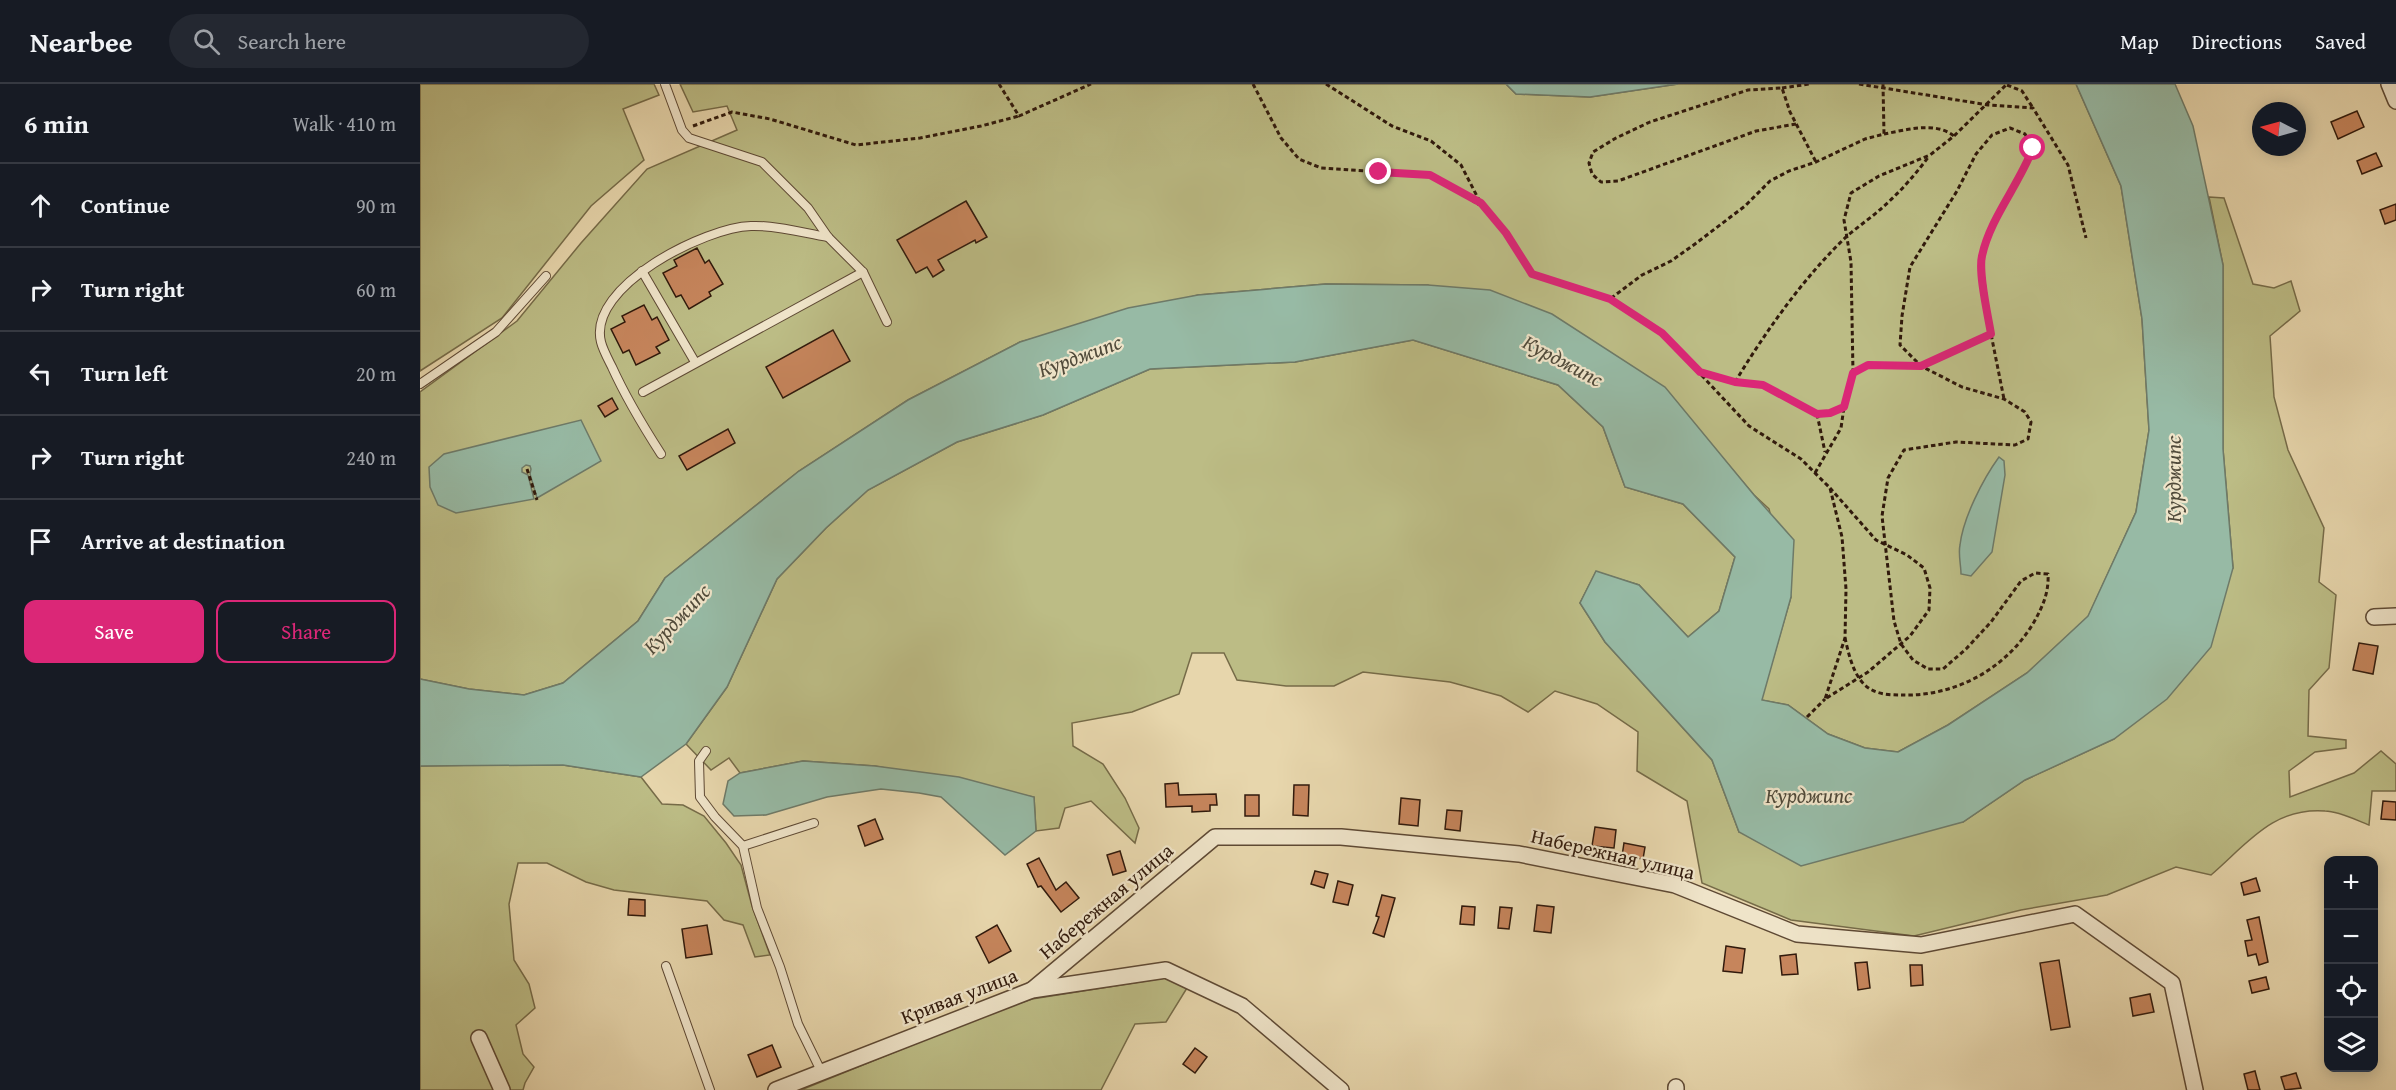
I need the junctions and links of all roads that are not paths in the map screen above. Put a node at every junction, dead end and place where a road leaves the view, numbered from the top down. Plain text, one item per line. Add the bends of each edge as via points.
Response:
1 (665, 84) edge
2 (2389, 84) edge
3 (2396, 101) edge
4 (828, 237) junction
5 (642, 271) junction
6 (863, 272) junction
7 (546, 276) dead end
8 (887, 322) dead end
9 (695, 362) junction
10 (420, 384) edge
11 (643, 392) dead end
12 (661, 454) dead end
13 (2396, 616) edge
14 (2374, 617) dead end
15 (706, 751) dead end
16 (814, 823) dead end
17 (743, 846) junction
18 (666, 966) dead end
19 (1032, 990) junction
20 (479, 1038) dead end
21 (821, 1071) junction
22 (502, 1090) edge
23 (710, 1090) edge
24 (776, 1090) edge
25 (1341, 1090) edge
26 (2195, 1090) edge

1 - 4 lane via 682,130 689,138 762,162 808,207
2 - 3 street
4 - 5 lane via 752,226 727,229 699,238
4 - 6 lane
5 - 9 lane
5 - 12 lane via 623,286 601,318 600,340 627,401
6 - 8 lane
6 - 9 lane
7 - 10 lane via 496,332
9 - 11 lane
13 - 14 street
15 - 17 lane via 699,761 700,797
16 - 17 lane
17 - 21 lane via 757,908 798,1024
18 - 23 lane
19 - 21 street, Кривая улица
19 - 25 street, Кривая улица via 1166,970 1242,1006
19 - 26 street, Набережная улица via 1215,837 1341,837 1520,854 1675,885 1797,934 1921,945 2075,914 2172,983
20 - 22 street
21 - 24 street, Кривая улица

